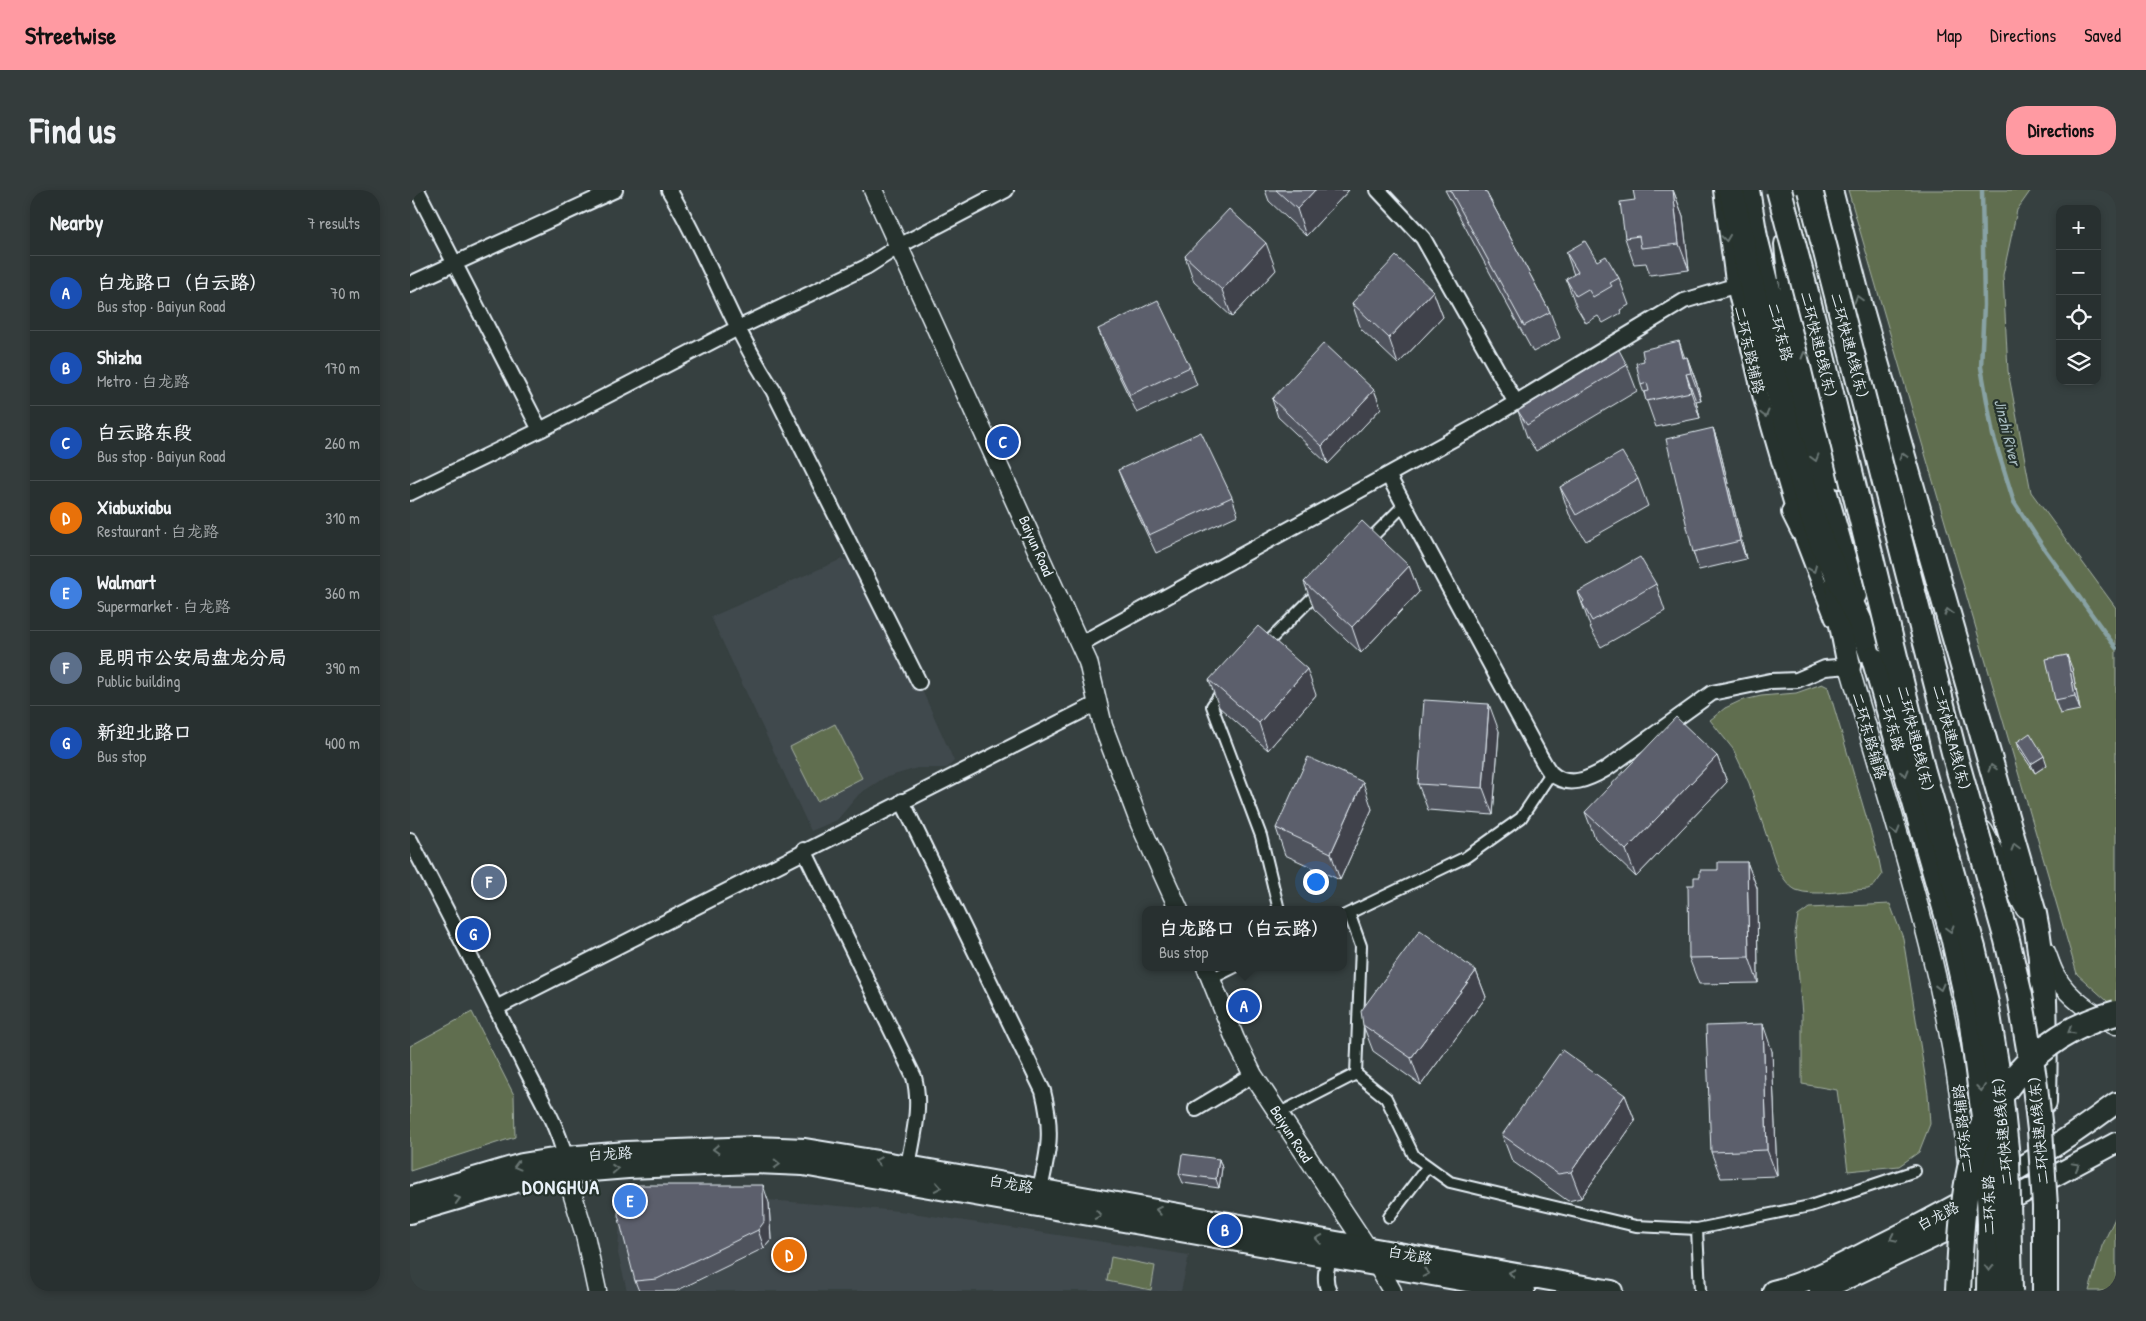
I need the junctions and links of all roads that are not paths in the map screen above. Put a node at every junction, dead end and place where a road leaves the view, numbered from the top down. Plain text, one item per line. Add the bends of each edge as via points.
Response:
1 (417, 190) edge
2 (616, 190) edge
3 (669, 190) edge
4 (873, 190) edge
5 (1006, 190) edge
6 (1378, 190) edge
7 (1721, 190) edge
8 (1731, 190) edge
9 (1748, 190) edge
10 (1778, 190) edge
11 (1783, 190) edge
12 (1794, 190) edge
13 (1811, 190) edge
14 (1830, 190) edge
15 (899, 246) junction
16 (454, 264) junction
17 (1819, 277) junction
18 (410, 284) edge
19 (1734, 286) junction
20 (738, 328) junction
21 (1516, 402) junction
22 (540, 430) junction
23 (1388, 475) junction
24 (410, 493) edge
25 (1404, 505) junction
26 (1829, 506) junction
27 (1793, 512) junction
28 (1363, 546) edge
29 (1836, 573) junction
30 (1329, 581) edge
31 (1080, 644) junction
32 (1254, 656) edge
33 (1882, 656) junction
34 (1849, 666) junction
35 (1233, 676) edge
36 (920, 682) dead end
37 (1098, 703) junction
38 (1551, 773) junction
39 (1962, 787) junction
40 (902, 801) junction
41 (410, 840) edge
42 (804, 850) junction
43 (1177, 906) edge
44 (1278, 906) edge
45 (1347, 914) edge
46 (1347, 916) edge
47 (2038, 935) junction
48 (1208, 973) edge
49 (496, 1008) junction
50 (2116, 1013) edge
51 (2116, 1026) edge
52 (1356, 1074) junction
53 (1253, 1076) junction
54 (2116, 1103) edge
55 (1196, 1109) dead end
56 (1278, 1114) junction
57 (2116, 1143) edge
58 (2042, 1151) junction
59 (566, 1165) junction
60 (908, 1166) junction
61 (1428, 1166) junction
62 (1914, 1171) dead end
63 (2044, 1183) junction
64 (1040, 1189) junction
65 (410, 1197) edge
66 (1969, 1199) junction
67 (410, 1213) edge
68 (1389, 1217) dead end
69 (1970, 1220) junction
70 (1697, 1229) junction
71 (1367, 1247) junction
72 (1329, 1256) junction
73 (1378, 1264) junction
74 (597, 1291) edge
75 (1329, 1291) edge
76 (1392, 1291) edge
77 (1524, 1291) edge
78 (1612, 1291) edge
79 (1700, 1291) edge
80 (1773, 1291) edge
81 (1820, 1291) edge
82 (1958, 1291) edge
83 (1971, 1291) edge
84 (1988, 1291) edge
85 (2009, 1291) edge
86 (2046, 1291) edge

1 - 16 street
2 - 16 street
3 - 20 street
4 - 15 street, Baiyun Road
5 - 15 street
6 - 21 street via 1424,238
7 -> 19 street, 二环东路辅路
8 - 29 highway via 1760,323 1810,510
9 -> 26 main road, 二环东路 via 1769,291
10 - 85 highway, 二环快速B线(东), bridge via 1814,323 1922,768 1986,1002 2007,1158
33 -> 11 main road, 二环东路 via 1799,332 1788,270
12 - 17 main road
13 - 17 street
13 - 58 highway, 二环快速A线(东), bridge via 1956,760 2014,968 2033,1069
47 -> 14 highway
15 - 20 street via 866,267
15 - 31 street, Baiyun Road
16 - 18 street
16 - 22 street
17 - 39 street via 1828,319
19 - 21 street via 1684,301
19 -> 27 street, 二环东路辅路 via 1757,384
20 - 22 street
20 - 36 street via 773,390
21 - 23 street
22 - 24 street
23 - 25 street
23 - 31 street
25 - 28 street
25 - 38 street
26 - 29 main road
26 - 33 main road, 二环东路
27 - 29 main road via 1808,538
27 -> 34 street, 二环东路辅路
29 - 33 highway
29 - 34 main road via 1840,621
30 - 32 street
31 - 37 street, Baiyun Road
33 -> 84 main road, 二环东路, bridge via 1970,1017 1986,1140 1990,1224
33 - 85 main road, 二环东路, bridge via 1970,932 1989,1014 2005,1139
34 - 38 street via 1825,668 1797,680 1770,681 1712,693 1588,779 1569,782
34 -> 66 street, 二环东路辅路 via 1942,996 1960,1098
35 - 44 street via 1212,706 1261,836
37 - 40 street
37 - 43 street, Baiyun Road via 1103,726 1140,824
38 - 45 street via 1521,818 1466,857
39 - 47 street
39 - 58 street via 2021,1007
40 - 42 street
40 - 64 street via 1043,1091 1050,1131
41 - 49 street
42 - 49 street
42 - 60 street via 914,1076 919,1093 918,1109
46 - 52 street via 1361,946
47 - 51 street via 2056,976 2065,988 2087,1008
47 - 58 highway via 2044,1026
48 - 53 street, Baiyun Road
49 - 59 street via 554,1126
50 -> 82 highway, bridge via 2082,1025 2051,1043 2022,1067 1983,1124 1963,1213
52 - 56 street
52 - 61 street via 1386,1098 1414,1156
53 - 55 street
53 - 56 street, Baiyun Road
54 - 58 main road, 白龙路
56 - 71 street, Baiyun Road
63 -> 57 main road, 白龙路
58 - 63 street
58 - 66 main road, 白龙路
58 - 86 highway, 二环快速A线(东), bridge
60 -> 59 main road, 白龙路 via 805,1149 754,1147 627,1152
59 -> 65 main road, 白龙路 via 522,1164
67 -> 59 main road, 白龙路
59 -> 72 main road, 白龙路 via 628,1168 754,1163 803,1165
59 - 74 street
60 - 64 main road, 白龙路
61 - 68 street
61 - 70 street via 1450,1182 1495,1193 1636,1226
62 - 70 street via 1810,1206
63 - 69 main road, 白龙路
63 - 86 street
71 -> 64 main road, 白龙路
66 - 69 street, 二环东路辅路
66 -> 80 main road, 白龙路 via 1824,1272
69 - 81 main road, 白龙路
69 - 83 street, 二环东路辅路
70 - 79 street
71 - 73 street, Baiyun Road
78 -> 71 main road, 白龙路
72 - 73 main road, 白龙路
72 - 75 street via 1326,1285
73 - 76 street, Baiyun Road
73 -> 77 main road, 白龙路

